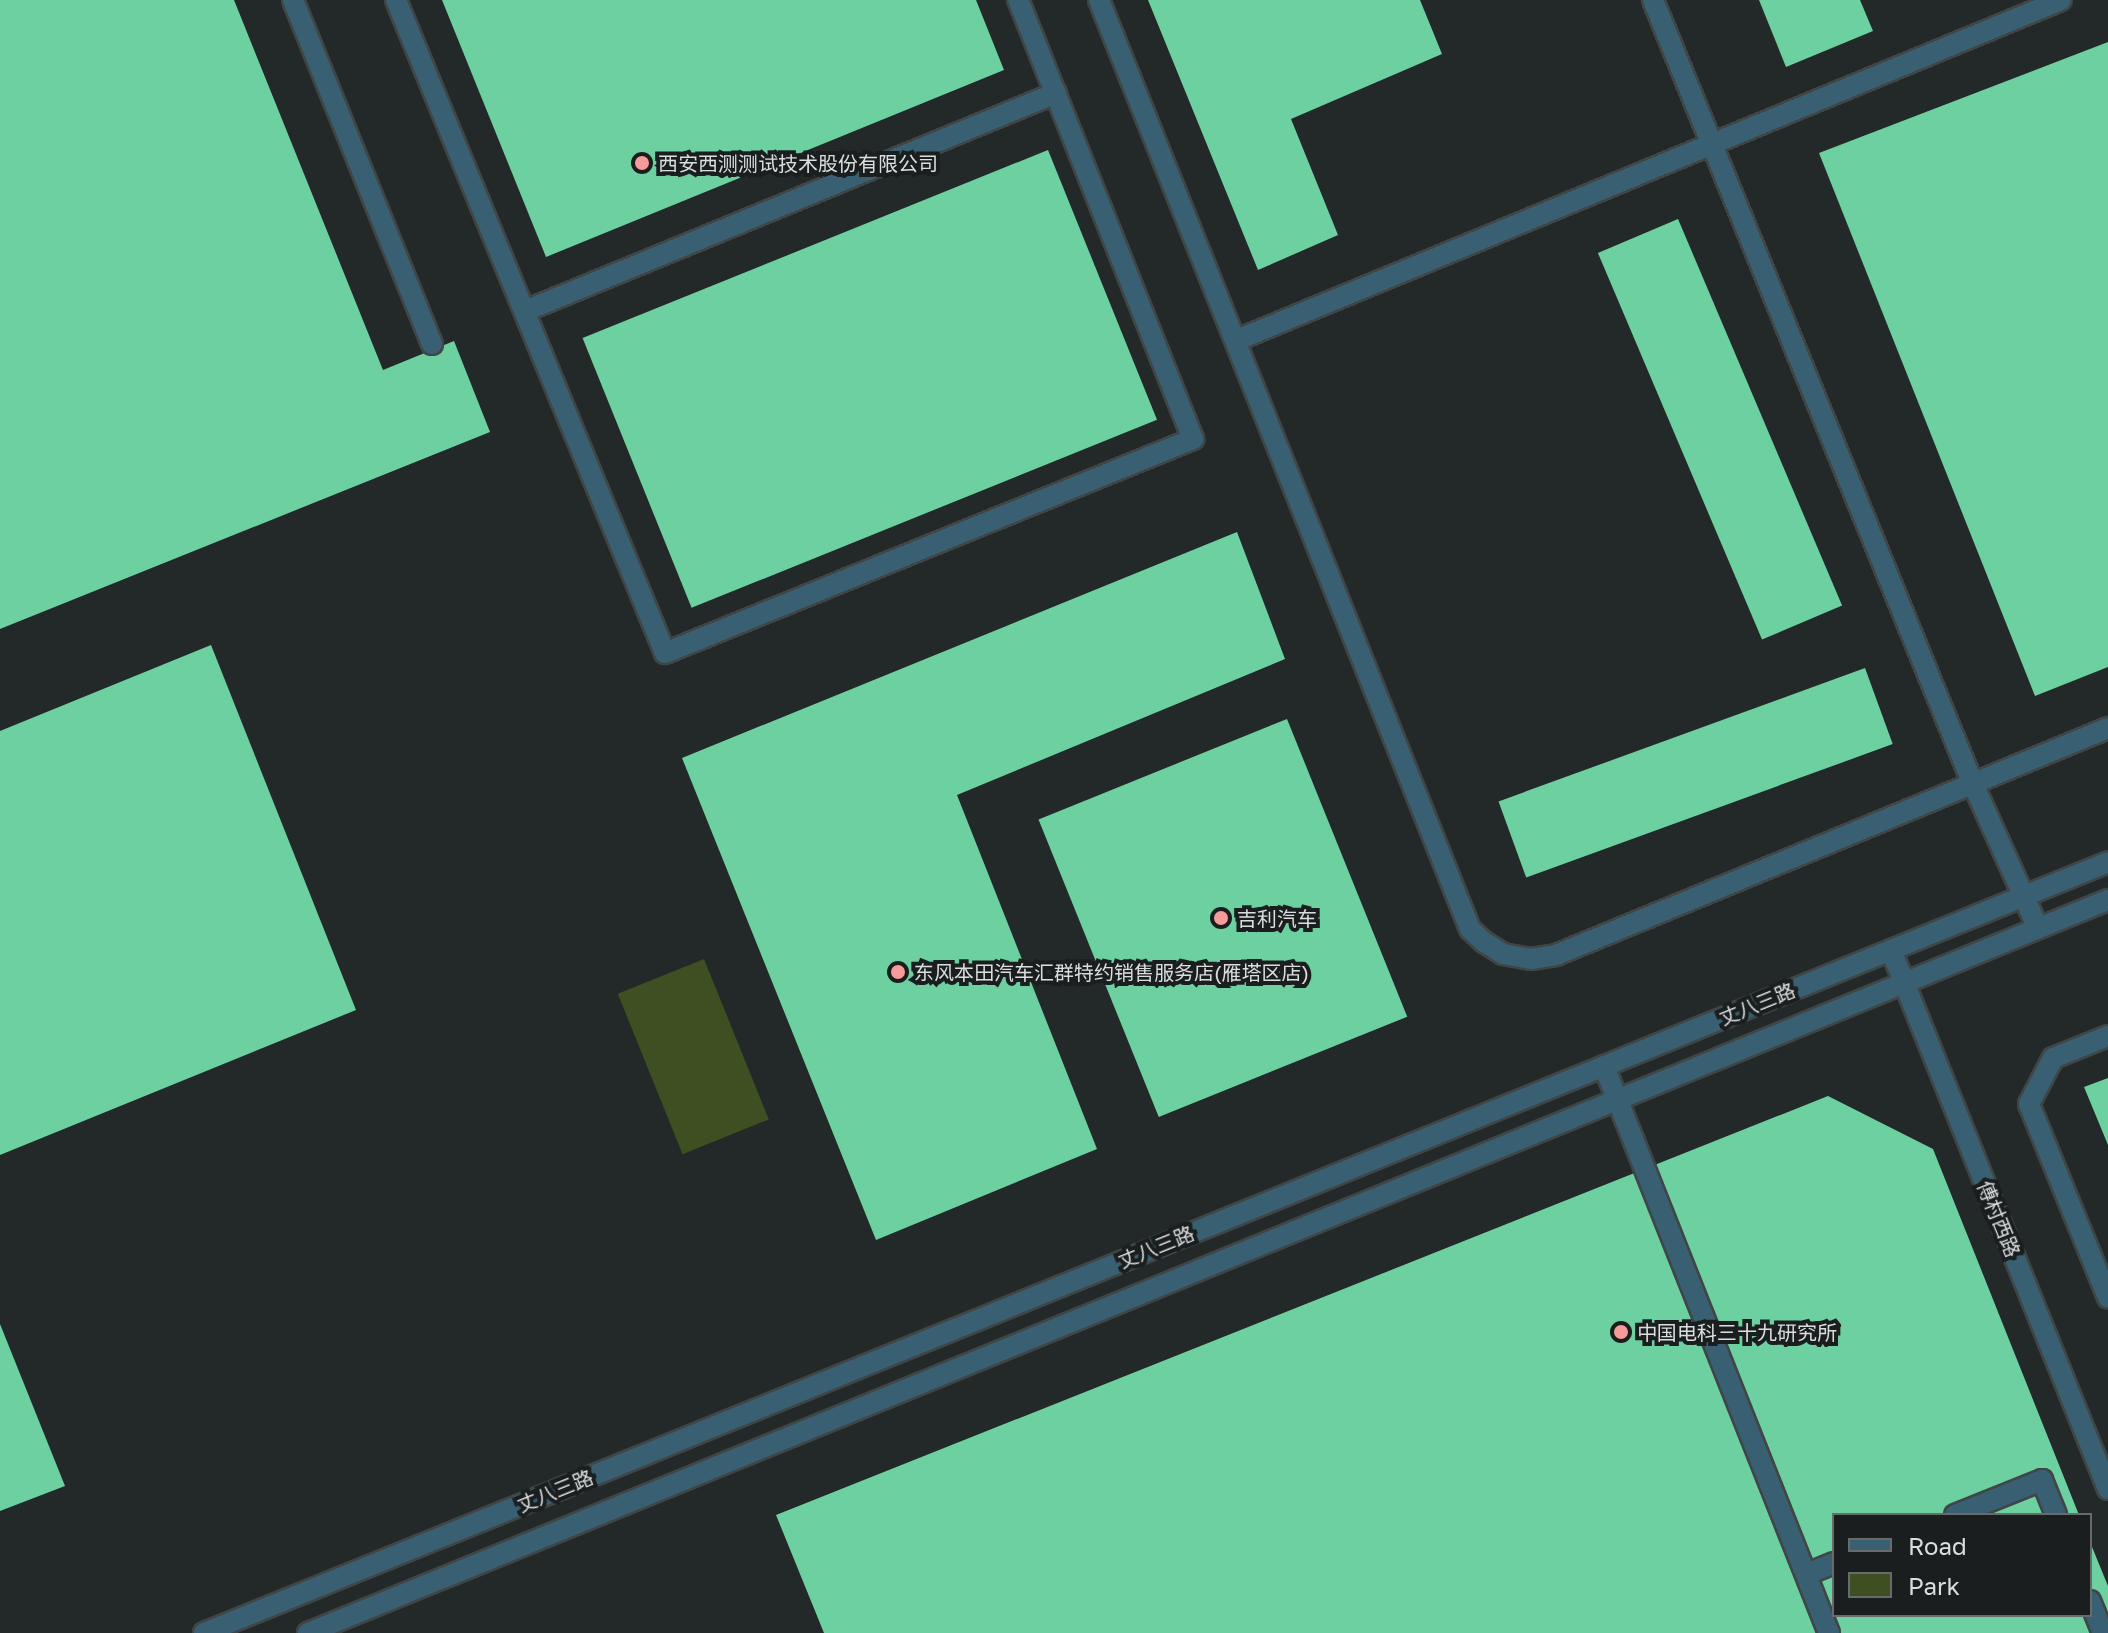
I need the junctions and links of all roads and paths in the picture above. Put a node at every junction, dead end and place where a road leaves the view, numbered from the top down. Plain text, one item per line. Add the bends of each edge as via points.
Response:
1 (293, 0) edge
2 (396, 0) edge
3 (1018, 0) edge
4 (1099, 0) edge
5 (1653, 0) edge
6 (2061, 0) edge
7 (1056, 93) junction
8 (1712, 143) junction
9 (525, 311) junction
10 (1237, 340) junction
11 (432, 344) dead end
12 (2108, 728) edge
13 (1973, 784) junction
14 (2108, 862) edge
15 (2023, 896) junction
16 (2108, 900) edge
17 (2038, 928) junction
18 (1891, 950) junction
19 (1904, 983) junction
20 (2108, 1036) edge
21 (1604, 1066) junction
22 (1618, 1099) junction
23 (2108, 1298) edge
24 (2108, 1489) edge
25 (1960, 1513) edge
26 (2055, 1513) edge
27 (1832, 1564) edge
28 (1807, 1574) junction
29 (2092, 1606) edge
30 (204, 1633) edge
31 (308, 1633) edge
32 (1829, 1633) edge
33 (2103, 1633) edge

1 - 11 street
2 - 9 street
3 - 7 street
4 - 10 street
5 - 8 street
6 - 8 street
7 - 9 street
7 - 9 street via 1193,439 665,653
8 - 10 street
8 - 13 street
10 - 13 street via 1470,929 1503,954 1531,959 1556,955
12 - 13 street
13 - 15 street
14 - 15 street, 丈八三路
15 - 17 street
15 - 18 street, 丈八三路
16 - 17 street, 丈八三路
17 - 19 street, 丈八三路
18 - 19 street, 傅村西路
18 - 21 street, 丈八三路
19 - 22 street, 丈八三路
19 - 24 street, 傅村西路
20 - 23 street via 2053,1058 2029,1104
21 - 22 street
21 - 30 street, 丈八三路
22 - 28 street
22 - 31 street, 丈八三路
25 - 26 street via 2042,1480
27 - 28 street
28 - 32 street
29 - 33 street

